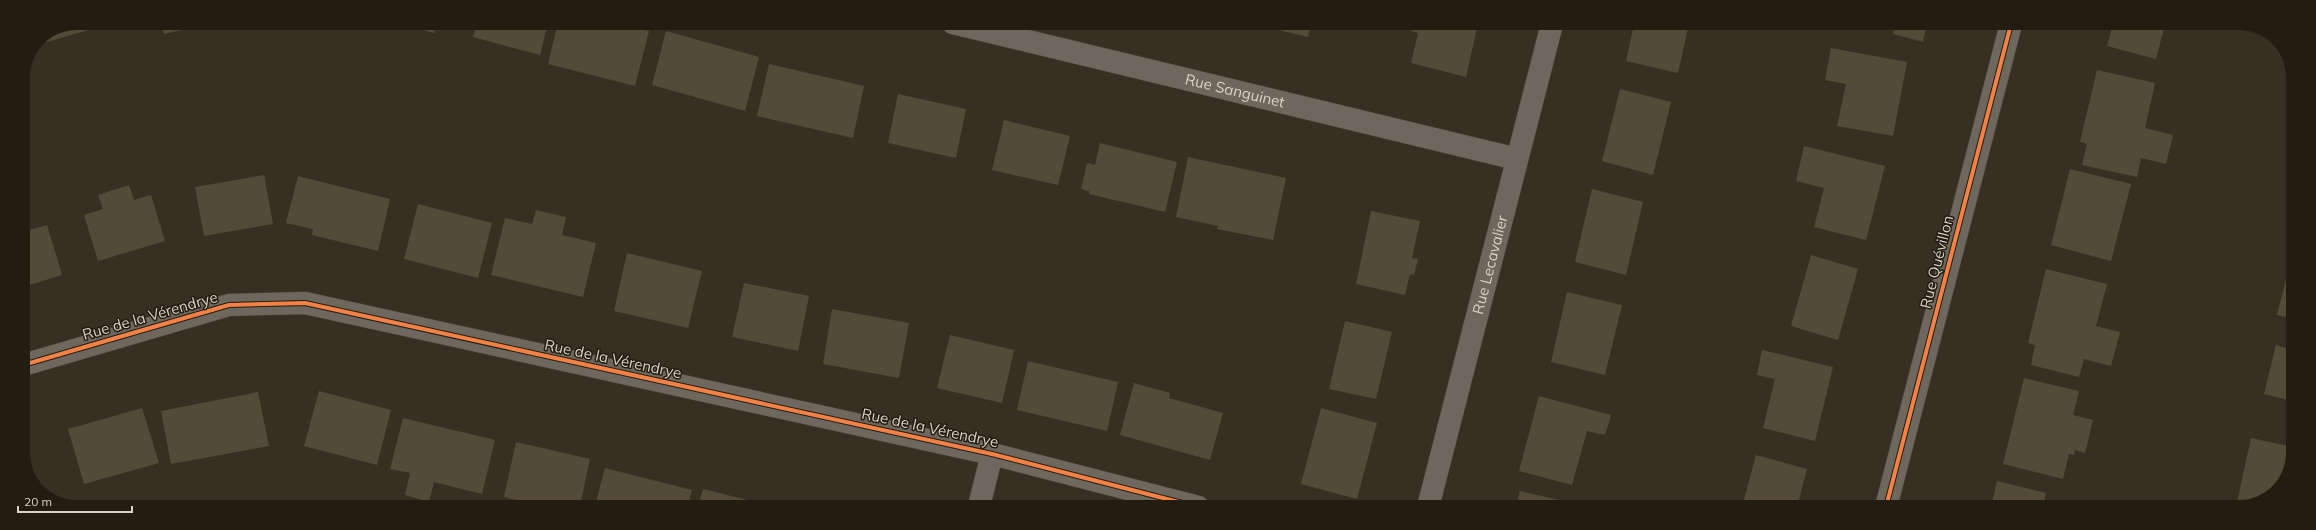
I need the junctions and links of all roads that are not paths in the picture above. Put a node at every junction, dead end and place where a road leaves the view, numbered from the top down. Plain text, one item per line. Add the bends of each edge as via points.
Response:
1 (982, 30) edge
2 (1550, 30) edge
3 (2009, 30) edge
4 (1517, 159) junction
5 (30, 363) edge
6 (992, 454) junction
7 (980, 500) edge
8 (1174, 500) edge
9 (1430, 500) edge
10 (1888, 500) edge

1 - 4 street, Rue Sanguinet
2 - 4 street, Rue Lecavalier
3 - 10 street, Rue Quévillon
4 - 9 street, Rue Lecavalier
5 - 6 street, Rue de la Vérendrye via 229,305 305,304
6 - 7 street
6 - 8 street, Rue de la Vérendrye

